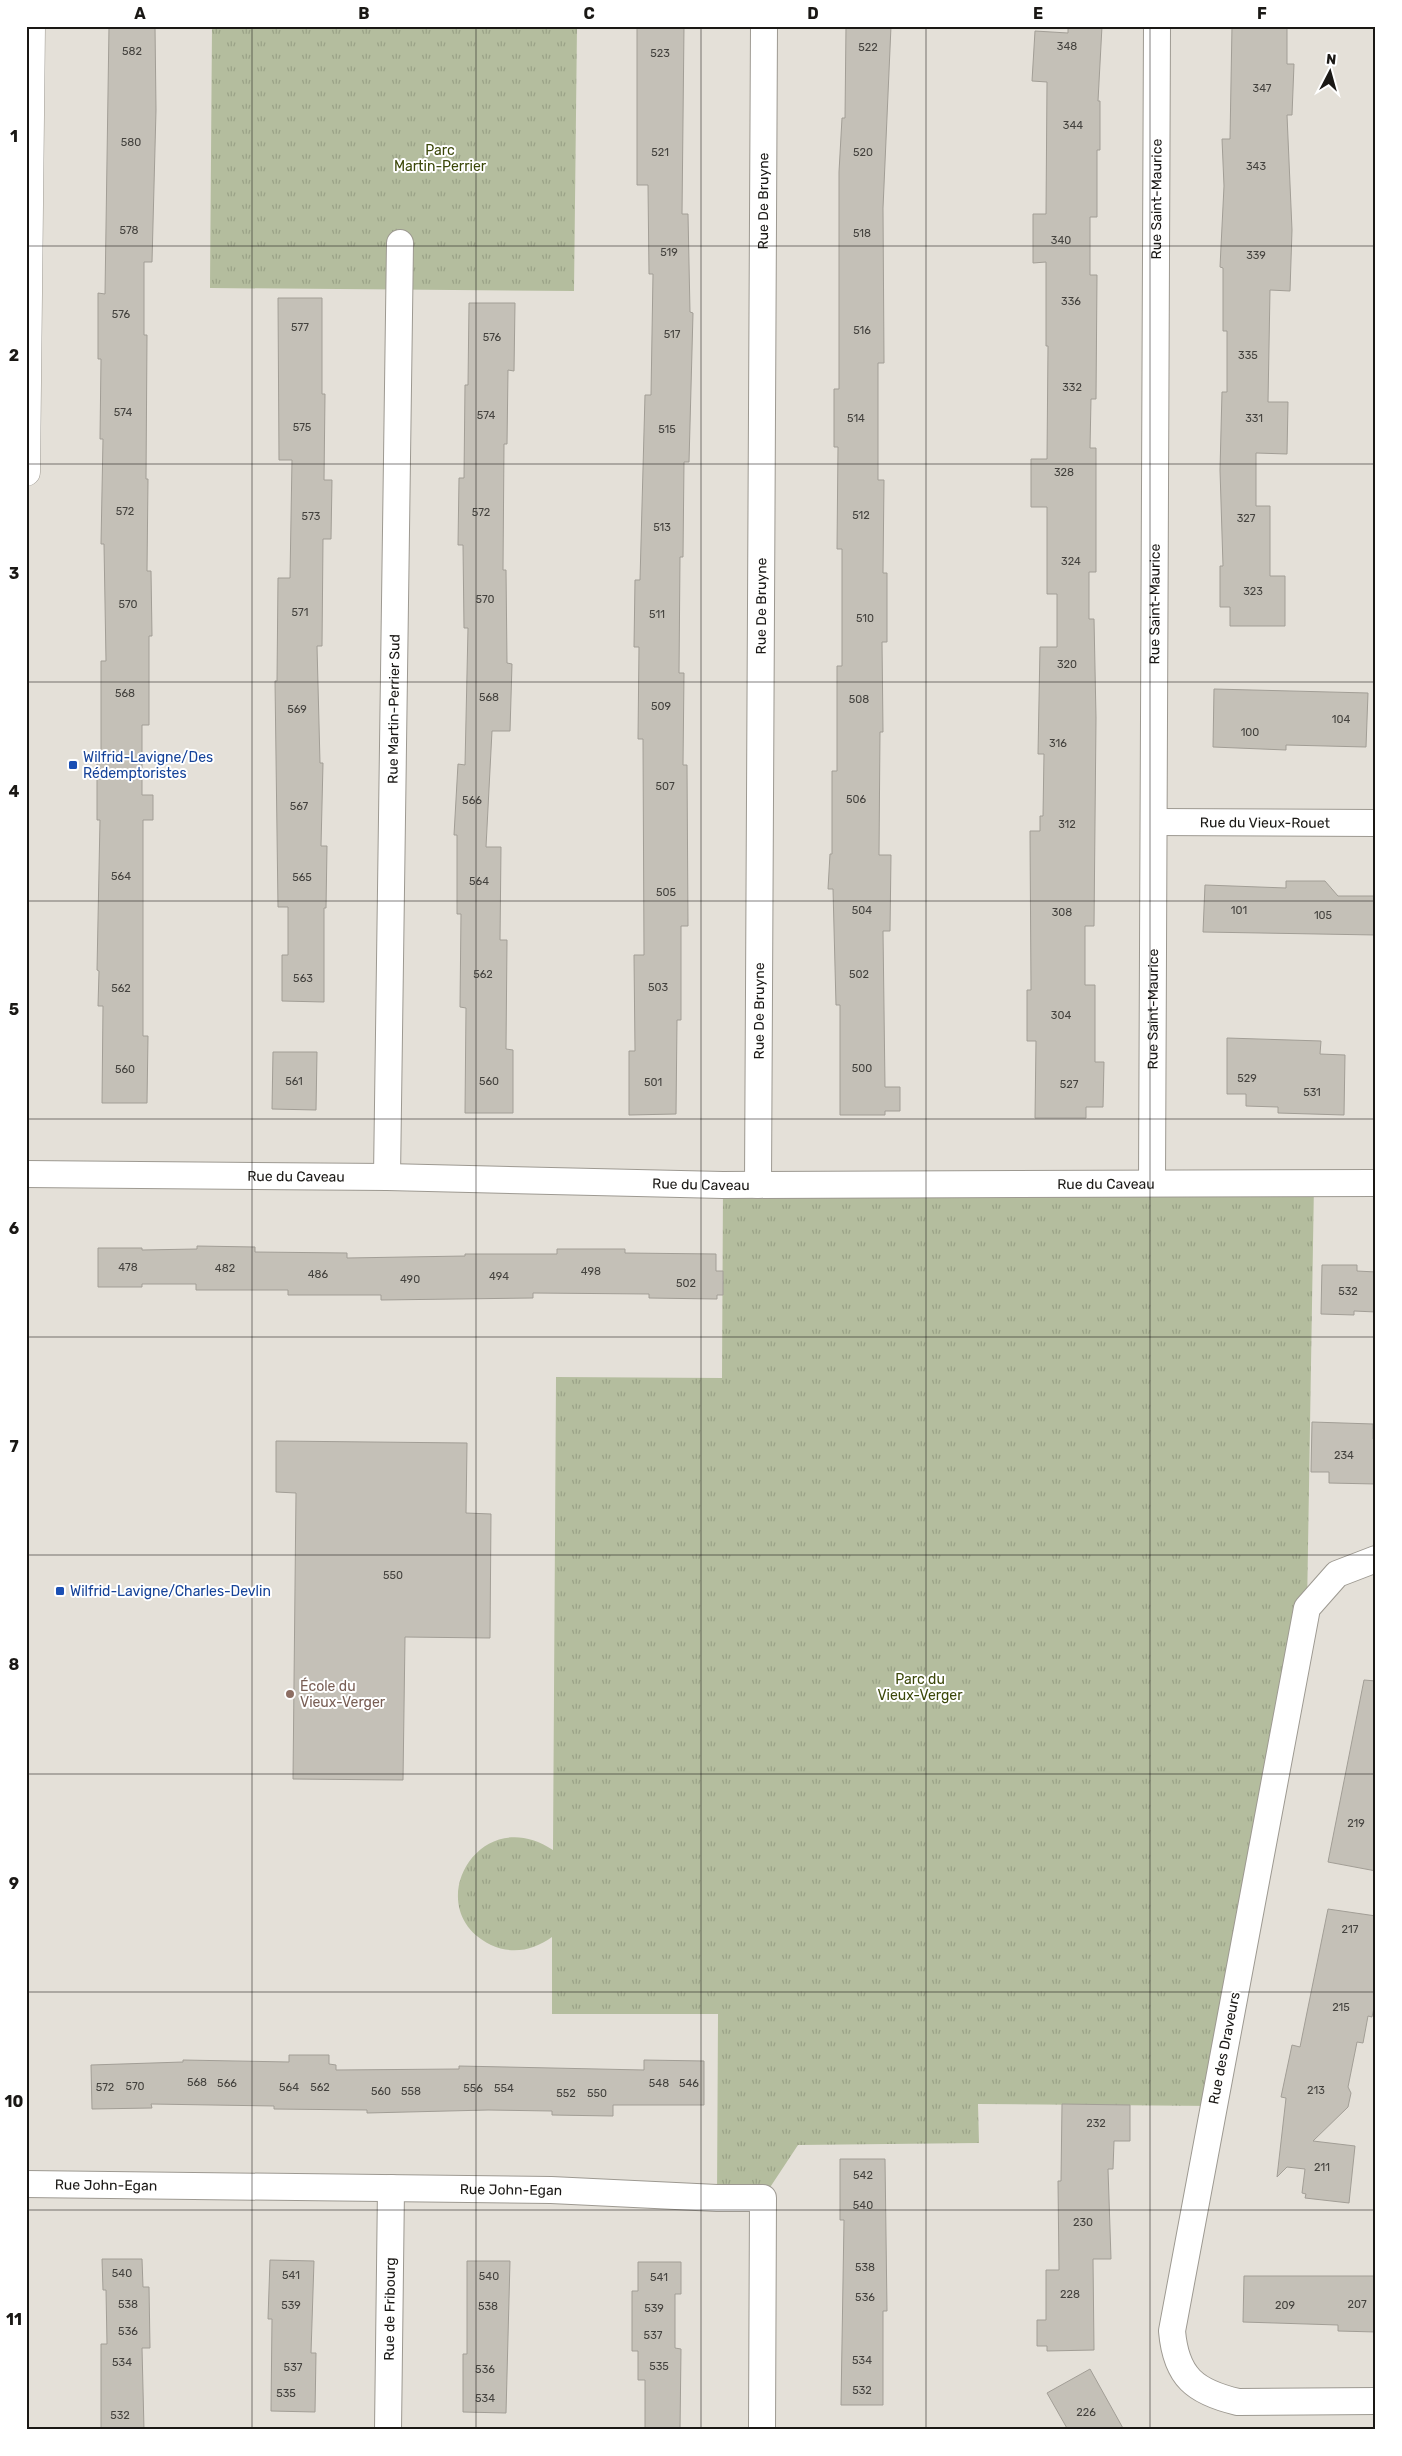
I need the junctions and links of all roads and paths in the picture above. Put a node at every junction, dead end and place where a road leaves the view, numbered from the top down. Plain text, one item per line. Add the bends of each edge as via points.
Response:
1 (30, 26) edge
2 (764, 26) edge
3 (1157, 26) edge
4 (400, 243) dead end
5 (26, 472) edge
6 (1154, 822) junction
7 (1376, 823) edge
8 (26, 1174) edge
9 (386, 1177) junction
10 (1152, 1183) junction
11 (1376, 1183) edge
12 (758, 1185) junction
13 (1376, 1559) edge
14 (26, 2184) edge
15 (391, 2188) junction
16 (1376, 2401) edge
17 (388, 2430) edge
18 (762, 2430) edge

1 - 5 main road
2 - 12 street, Rue De Bruyne
3 - 6 street, Rue Saint-Maurice
4 - 9 street, Rue Martin-Perrier Sud
6 - 7 street, Rue du Vieux-Rouet
6 - 10 street, Rue Saint-Maurice
8 - 9 street, Rue du Caveau
9 - 12 street, Rue du Caveau
10 - 11 street, Rue du Caveau
10 - 12 street, Rue du Caveau
13 - 16 street, Rue des Draveurs via 1337,1574 1307,1608 1172,2331 1174,2353 1183,2372 1197,2388 1218,2397 1238,2402
14 - 15 street, Rue John-Egan
15 - 17 street, Rue de Fribourg
15 - 18 street, Rue John-Egan via 763,2198

